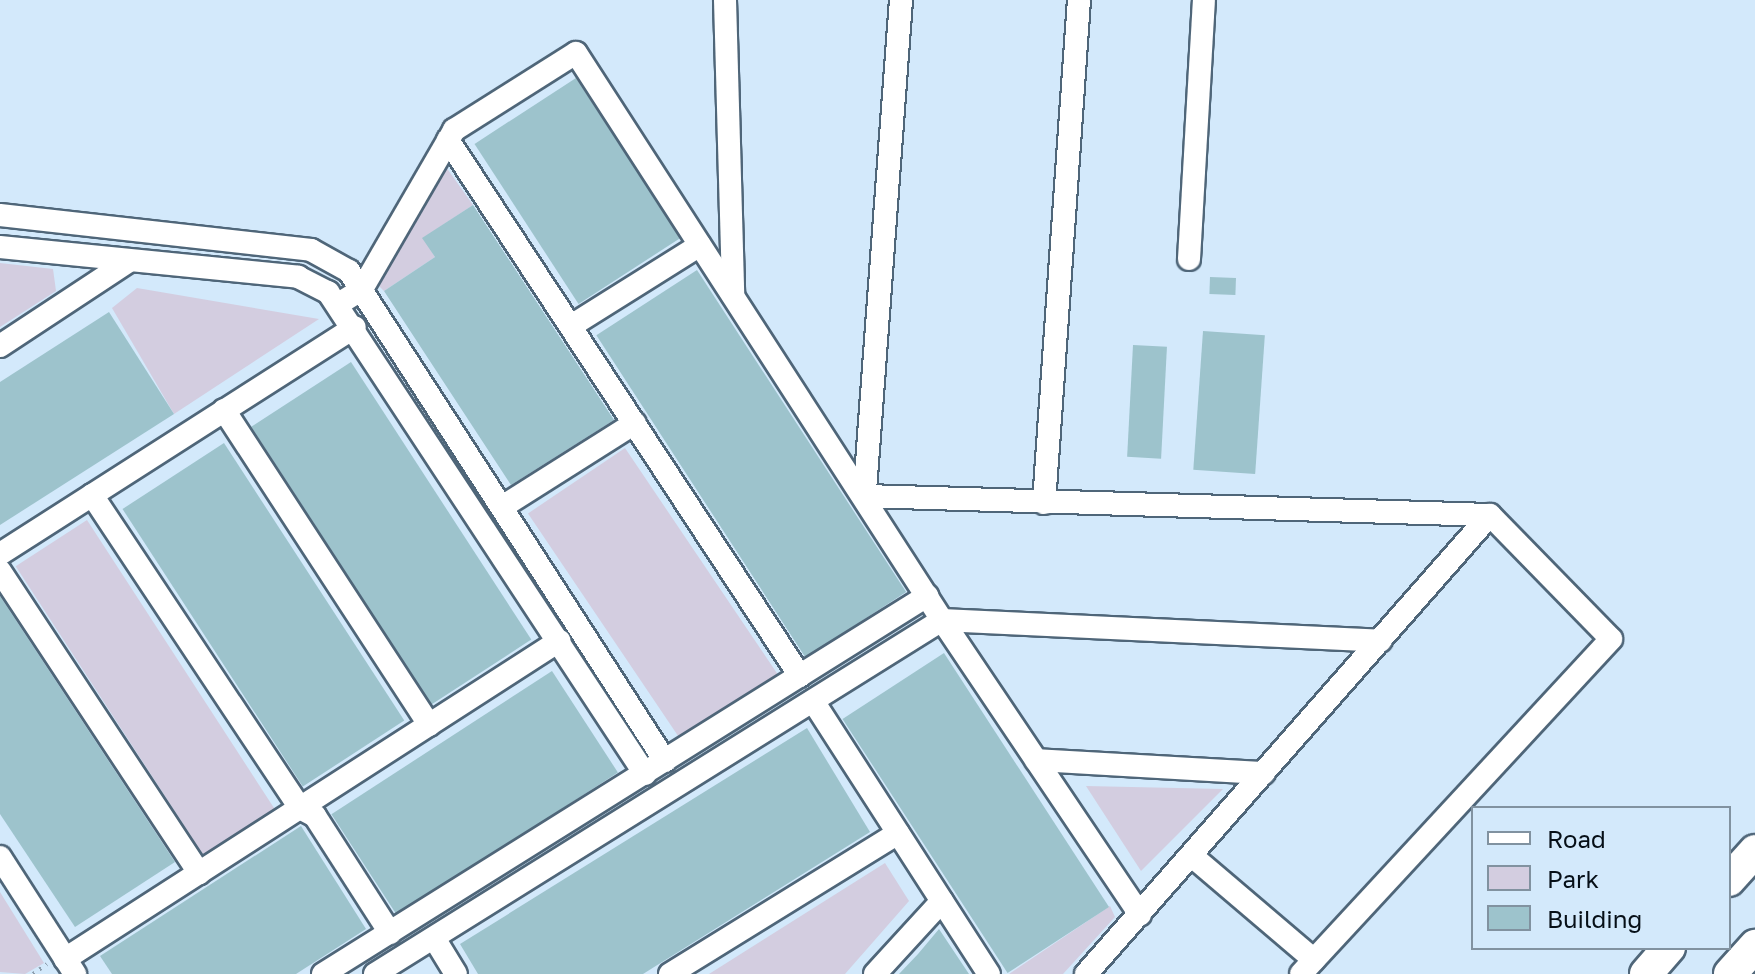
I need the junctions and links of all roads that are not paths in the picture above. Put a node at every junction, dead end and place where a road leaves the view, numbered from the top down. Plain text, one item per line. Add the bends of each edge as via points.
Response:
1 (725, 0) edge
2 (901, 0) edge
3 (1079, 0) edge
4 (1204, 0) edge
5 (448, 140) junction
6 (0, 215) edge
7 (700, 245) junction
8 (0, 247) edge
9 (1189, 259) dead end
10 (129, 261) junction
11 (362, 289) junction
12 (733, 295) junction
13 (340, 303) junction
14 (571, 326) junction
15 (355, 327) junction
16 (0, 346) edge
17 (224, 410) junction
18 (445, 418) junction
19 (635, 423) junction
20 (423, 432) junction
21 (92, 495) junction
22 (865, 496) junction
23 (1044, 503) junction
24 (502, 507) junction
25 (1490, 515) junction
26 (0, 554) edge
27 (0, 571) edge
28 (927, 596) junction
29 (942, 620) junction
30 (559, 641) junction
31 (1380, 641) junction
32 (800, 676) junction
33 (813, 701) junction
34 (429, 725) junction
35 (1036, 760) junction
36 (665, 761) junction
37 (1264, 773) junction
38 (645, 774) junction
39 (300, 808) junction
40 (898, 833) junction
41 (1755, 851) edge
42 (1192, 856) junction
43 (0, 857) edge
44 (199, 873) junction
45 (1731, 878) edge
46 (942, 901) junction
47 (1140, 915) junction
48 (390, 933) junction
49 (434, 938) junction
50 (1755, 946) edge
51 (1667, 950) edge
52 (70, 966) edge
53 (1308, 967) edge
54 (323, 974) edge
55 (375, 974) edge
56 (456, 974) edge
57 (670, 974) edge
58 (875, 974) edge
59 (989, 974) edge
60 (1086, 974) edge
61 (1646, 974) edge
62 (1730, 974) edge

1 - 12 street
2 - 22 street
3 - 23 street
4 - 9 street
5 - 7 street via 454,130 576,53
5 - 11 street
5 - 14 street
6 - 11 street via 311,250 349,271
7 - 12 street
7 - 14 street
8 - 10 street
10 - 13 street via 298,277
10 - 16 street
11 - 13 street
11 - 18 street
12 - 22 street
13 - 15 street
14 - 19 street
15 - 17 street
15 - 20 street
17 - 21 street
17 - 34 street
18 - 20 street
18 - 24 street
19 - 24 street
19 - 32 street
20 - 30 street
21 - 26 street
21 - 39 street
22 - 23 street
22 - 28 street
23 - 25 street
24 - 36 street
25 - 31 street
25 - 53 street via 1611,639
27 - 44 street
28 - 29 street
28 - 32 street
29 - 31 street
29 - 33 street
29 - 35 street
30 - 34 street
30 - 38 street
31 - 37 street
32 - 36 street
33 - 40 street
33 - 49 street
34 - 39 street
35 - 37 street
35 - 47 street
36 - 38 street
37 - 42 street
38 - 48 street
39 - 44 street
39 - 48 street via 315,816
40 - 46 street
40 - 57 street
41 - 45 highway
42 - 47 street
42 - 53 street
43 - 52 street
44 - 52 street
46 - 58 street
46 - 59 street
47 - 60 street
48 - 54 street
49 - 55 street
49 - 56 street
50 - 62 highway
51 - 61 highway

